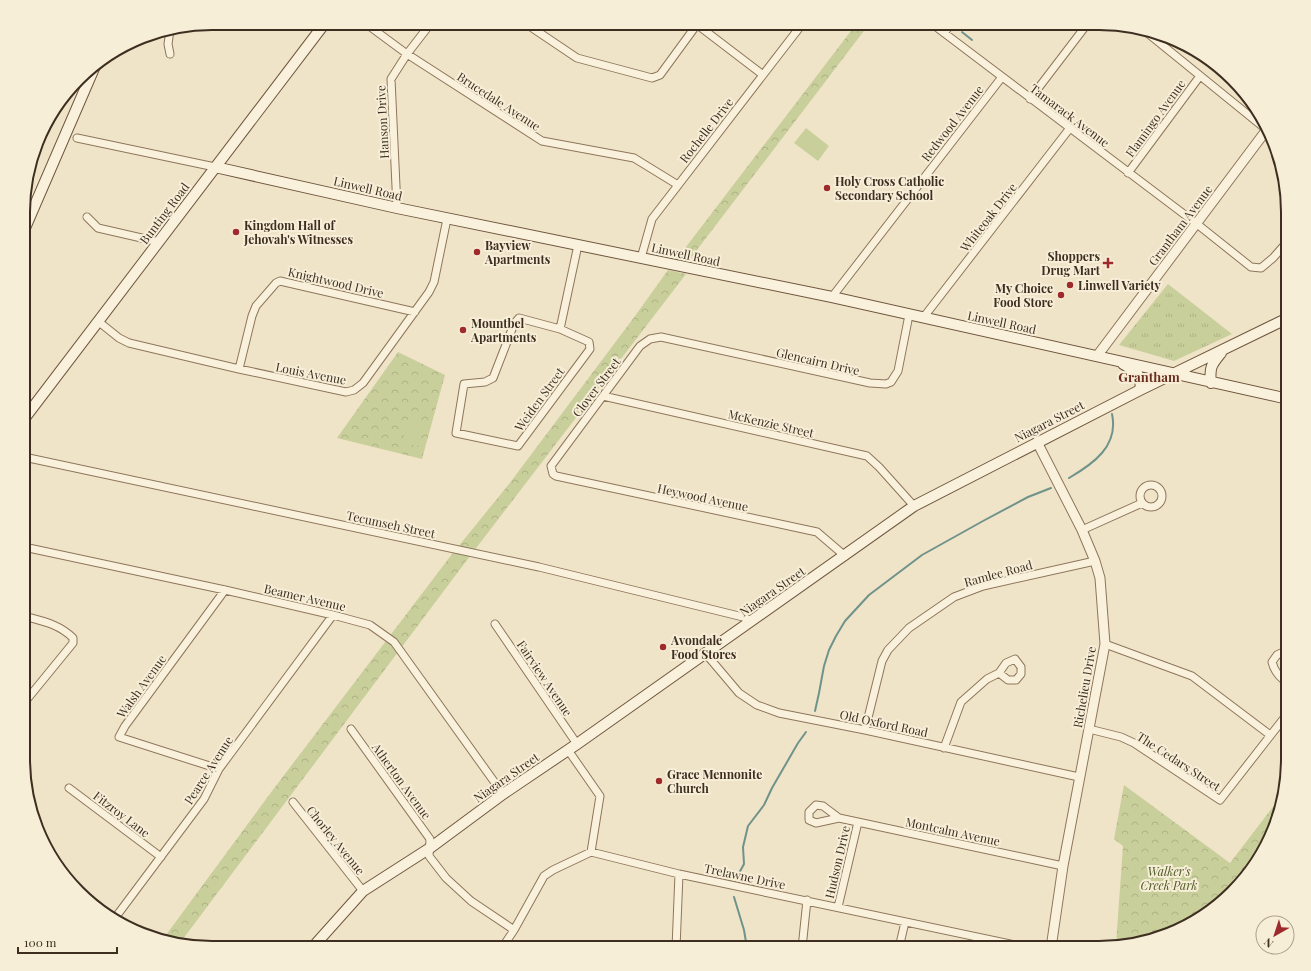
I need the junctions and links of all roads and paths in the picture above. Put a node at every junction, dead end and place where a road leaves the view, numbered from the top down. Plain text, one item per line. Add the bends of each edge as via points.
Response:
1 (316, 30) edge
2 (374, 30) edge
3 (426, 30) edge
4 (534, 30) edge
5 (693, 30) edge
6 (705, 30) edge
7 (797, 30) edge
8 (940, 30) edge
9 (946, 30) edge
10 (1083, 30) edge
11 (944, 33) junction
12 (169, 35) edge
13 (1155, 39) edge
14 (170, 54) dead end
15 (407, 54) junction
16 (763, 75) junction
17 (91, 76) edge
18 (1200, 76) junction
19 (1002, 77) junction
20 (1030, 99) junction
21 (1256, 120) edge
22 (1070, 128) junction
23 (1264, 135) edge
24 (77, 138) dead end
25 (215, 167) junction
26 (1128, 173) junction
27 (678, 185) junction
28 (397, 208) junction
29 (30, 216) edge
30 (87, 217) dead end
31 (447, 219) junction
32 (1197, 224) junction
33 (159, 242) junction
34 (578, 245) junction
35 (1281, 249) edge
36 (641, 258) junction
37 (832, 298) junction
38 (415, 312) junction
39 (909, 315) junction
40 (923, 318) junction
41 (99, 322) junction
42 (1281, 322) edge
43 (560, 329) junction
44 (673, 340) joint
45 (1224, 350) junction
46 (1097, 356) junction
47 (1116, 361) junction
48 (239, 369) junction
49 (1175, 373) junction
50 (1211, 382) junction
51 (1140, 390) junction
52 (604, 396) junction
53 (1281, 397) edge
54 (30, 411) edge
55 (1037, 442) junction
56 (30, 458) edge
57 (552, 471) joint
58 (1142, 503) dead end
59 (914, 506) junction
60 (1082, 530) junction
61 (30, 548) edge
62 (845, 556) junction
63 (1095, 561) junction
64 (225, 590) junction
65 (333, 615) junction
66 (30, 618) edge
67 (752, 622) junction
68 (495, 624) dead end
69 (1104, 644) junction
70 (1281, 652) edge
71 (706, 654) junction
72 (999, 673) dead end
73 (1281, 678) edge
74 (30, 696) edge
75 (1281, 722) edge
76 (1089, 728) junction
77 (351, 729) dead end
78 (865, 730) junction
79 (1270, 735) junction
80 (572, 747) junction
81 (944, 748) junction
82 (219, 769) junction
83 (1079, 777) junction
84 (69, 788) dead end
85 (503, 794) junction
86 (293, 802) dead end
87 (838, 818) dead end
88 (858, 822) junction
89 (430, 848) junction
90 (591, 852) junction
91 (161, 858) junction
92 (1063, 866) junction
93 (679, 874) junction
94 (363, 890) junction
95 (808, 900) junction
96 (838, 907) junction
97 (118, 915) edge
98 (905, 922) junction
99 (514, 930) junction
100 (318, 941) edge
101 (507, 941) edge
102 (676, 941) edge
103 (803, 941) edge
104 (901, 941) edge
105 (995, 941) edge
106 (1052, 941) edge

1 - 25 main road, Bunting Road
2 - 15 street, Brucedale Avenue
3 - 15 street, Hanson Drive
4 - 5 street via 577,58 652,78 660,75
6 - 16 street
7 - 16 street, Rochelle Drive
8 - 11 street, Tamarack Avenue
9 - 11 street
10 - 20 street
11 - 19 street, Tamarack Avenue
12 - 14 street
13 - 18 street
15 - 27 street, Brucedale Avenue via 542,142 634,158
15 - 28 street, Hanson Drive via 391,79
16 - 27 street, Rochelle Drive
17 - 29 main road
18 - 21 street
18 - 26 street, Flamingo Avenue
19 - 20 street, Tamarack Avenue
19 - 37 street, Redwood Avenue
20 - 22 street, Tamarack Avenue
22 - 26 street, Tamarack Avenue
22 - 40 street, Whiteoak Drive
23 - 32 street, Grantham Avenue
24 - 25 street, Linwell Road
25 - 28 main road, Linwell Road
25 - 33 main road, Bunting Road
26 - 32 street, Tamarack Avenue
27 - 36 street, Rochelle Drive via 652,219
28 - 31 main road, Linwell Road
30 - 33 street via 98,228
31 - 34 main road, Linwell Road
31 - 38 street, Louis Avenue via 434,282
32 - 35 street, Tamarack Avenue via 1251,267 1261,268
32 - 46 street, Grantham Avenue
33 - 41 main road, Bunting Road
34 - 36 main road, Linwell Road
34 - 43 street
36 - 37 main road, Linwell Road
37 - 39 main road, Linwell Road
38 - 48 street, Louis Avenue via 363,383 354,390 346,392
38 - 48 street, Knightwood Drive via 276,282 256,306
39 - 40 main road, Linwell Road
39 - 44 street, Glencairn Drive via 898,371 891,382 886,384 870,383
40 - 46 main road, Linwell Road
41 - 48 street, Louis Avenue via 119,338 129,342
41 - 54 main road, Bunting Road
42 - 45 main road, Niagara Street
43 - 43 street, Weiden Street via 519,318 514,324 493,378 485,382 464,384 456,433 518,446 590,349 589,342
44 - 52 street, Clover Street via 661,337 650,339 640,346
45 - 49 main road, Niagara Street
45 - 50 main road via 1212,364
46 - 47 main road, Linwell Road
47 - 49 main road, Linwell Road
47 - 51 main road via 1140,376
49 - 50 main road, Linwell Road
49 - 51 main road, Niagara Street
50 - 53 main road, Linwell Road
51 - 55 main road, Niagara Street
52 - 57 street, Clover Street via 551,466
52 - 59 street, McKenzie Street via 867,456
55 - 59 main road, Niagara Street
55 - 60 street, Richelieu Drive
56 - 67 street, Tecumseh Street via 539,566 743,617
57 - 62 street, Heywood Avenue via 556,476 817,532
58 - 60 street
59 - 62 main road, Niagara Street
60 - 63 street, Richelieu Drive
61 - 64 street, Beamer Avenue
62 - 67 main road, Niagara Street
63 - 69 street, Richelieu Drive via 1100,578
63 - 78 street, Ramlee Road via 984,586 954,597 909,628 888,650 882,661
64 - 65 street, Beamer Avenue
64 - 82 street, Walsh Avenue via 119,737
65 - 82 street, Pearce Avenue
65 - 85 street, Beamer Avenue via 370,625 394,642
66 - 74 street via 66,630 73,638 73,643
67 - 71 main road, Niagara Street
68 - 80 street, Fairview Avenue
69 - 76 street, Richelieu Drive
69 - 79 street via 1192,676
70 - 73 street via 1272,662 1274,670
71 - 78 street, Old Oxford Road via 739,693 757,705 779,713
71 - 80 main road, Niagara Street
72 - 81 street via 986,679 961,702
75 - 79 street, The Cedars Street
76 - 79 street, The Cedars Street via 1134,743 1220,800
76 - 83 street, Richelieu Drive
77 - 89 street, Atherton Avenue via 430,839
78 - 81 street, Old Oxford Road
80 - 85 main road, Niagara Street
80 - 90 street, Fairview Avenue via 600,796
81 - 83 street, Old Oxford Road
82 - 91 street, Pearce Avenue via 204,799
83 - 92 street, Richelieu Drive
84 - 91 street, Fitzroy Lane
85 - 89 main road, Niagara Street
86 - 94 street, Chorley Avenue
87 - 88 street, Montcalm Avenue
88 - 92 street, Montcalm Avenue
88 - 96 street, Hudson Drive
89 - 94 main road, Niagara Street
89 - 99 street, Atherton Avenue via 429,856 446,878 471,901
90 - 93 street, Trelawne Drive
90 - 99 street via 544,876
91 - 97 street, Pearce Avenue
92 - 106 street, Richelieu Drive
93 - 95 street, Trelawne Drive
93 - 102 street
94 - 100 main road, Niagara Street
95 - 96 street, Trelawne Drive
95 - 103 street
96 - 98 street, Trelawne Drive
98 - 104 street
98 - 105 street, Trelawne Drive
99 - 101 street

